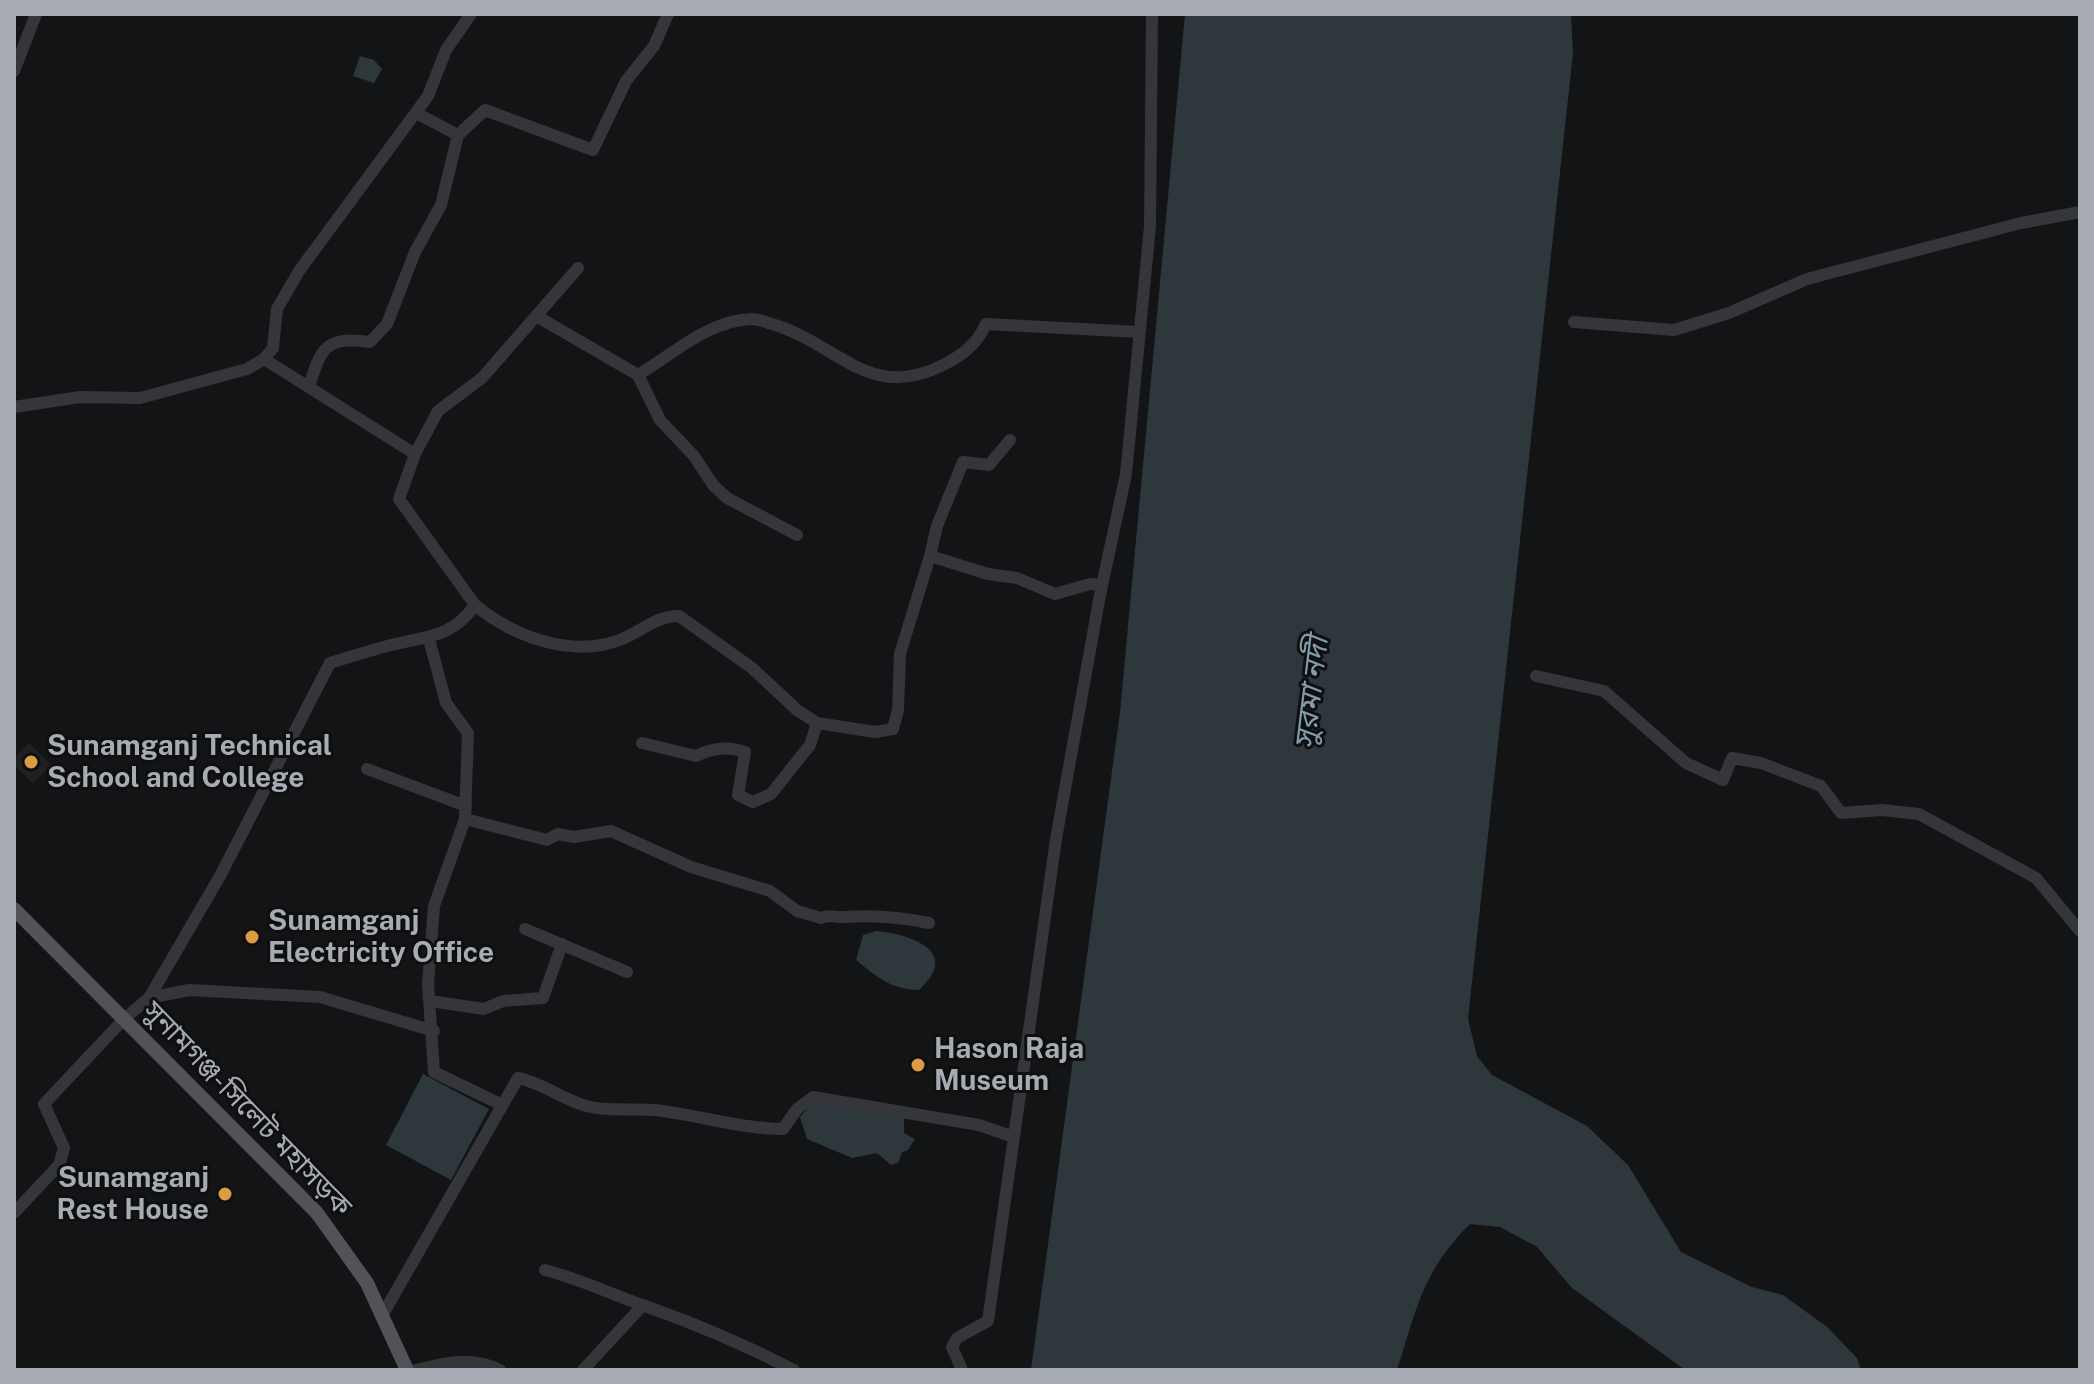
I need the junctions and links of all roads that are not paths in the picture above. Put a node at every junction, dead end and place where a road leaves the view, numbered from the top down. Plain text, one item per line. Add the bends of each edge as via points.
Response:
1 (36, 14) edge
2 (471, 14) edge
3 (668, 14) edge
4 (1152, 14) edge
5 (14, 71) edge
6 (416, 113) junction
7 (458, 135) junction
8 (2080, 212) edge
9 (578, 268) dead end
10 (538, 317) junction
11 (1574, 322) dead end
12 (1139, 332) junction
13 (264, 359) junction
14 (638, 375) junction
15 (309, 387) junction
16 (14, 407) edge
17 (1010, 440) dead end
18 (415, 454) junction
19 (797, 535) dead end
20 (930, 556) junction
21 (1102, 585) junction
22 (475, 605) junction
23 (429, 639) junction
24 (1536, 676) dead end
25 (817, 723) junction
26 (642, 743) dead end
27 (367, 769) dead end
28 (466, 812) junction
29 (14, 909) edge
30 (929, 923) dead end
31 (525, 929) dead end
32 (2080, 931) edge
33 (562, 944) junction
34 (627, 972) dead end
35 (149, 998) junction
36 (430, 1001) junction
37 (124, 1019) junction
38 (434, 1031) junction
39 (502, 1105) junction
40 (1014, 1137) junction
41 (14, 1213) edge
42 (545, 1270) dead end
43 (643, 1305) junction
44 (383, 1314) junction
45 (407, 1370) edge
46 (416, 1370) edge
47 (500, 1370) edge
48 (583, 1370) edge
49 (794, 1370) edge
50 (962, 1370) edge

1 - 5 street
2 - 6 street via 446,50
3 - 7 street via 654,46 626,81 593,150 485,110
4 - 12 street via 1150,226
6 - 7 street
6 - 13 street via 299,271 277,309 273,348
7 - 15 street via 441,205 415,252 387,324 370,342 340,340 320,353
8 - 11 street via 1807,279 1674,330
9 - 10 street
10 - 14 street
10 - 18 street via 482,378 438,411
12 - 14 street via 986,324 963,355 935,369 889,380 791,330 754,319 702,333
12 - 21 street via 1126,474
13 - 15 street
13 - 16 street via 247,369 140,398 80,397
14 - 19 street via 660,420 713,485 727,498
15 - 18 street
17 - 20 street via 989,465 963,462
18 - 22 street via 400,503
20 - 21 street via 1017,578 1055,594
20 - 25 street via 900,654 893,729 875,732
21 - 40 street via 1056,839
22 - 23 street via 446,632
22 - 25 street via 543,643 588,647 679,616
23 - 28 street via 446,703 468,733
23 - 35 street via 330,663 220,876
24 - 32 street via 1604,691 1686,763 1723,780 1732,758 1761,763 1821,786 1841,813 1919,814 2036,878
25 - 26 street via 810,745 771,794 753,802 738,795 745,752 708,750 696,756
27 - 28 street
28 - 30 street via 547,840 558,834 611,831 691,867 770,891 797,911 821,918 881,914
28 - 36 street via 434,906
29 - 37 main road, সুনামগঞ্জ-সিলেট মহাসড়ক
31 - 33 street
33 - 34 street
33 - 36 street via 543,998 503,1001 484,1009
35 - 37 street
35 - 38 street via 189,990 294,994 345,1003
36 - 38 street
37 - 41 street via 44,1104 64,1148 59,1165
37 - 44 main road, সুনামগঞ্জ-সিলেট মহাসড়ক via 317,1213
38 - 39 street via 434,1072
39 - 40 street via 518,1078 539,1082 588,1107 692,1114 752,1129 783,1129 813,1097 979,1125
39 - 44 street
40 - 50 street via 988,1321 957,1338 952,1347
42 - 43 street
43 - 48 street
43 - 49 street via 692,1320
44 - 45 main road, সুনামগঞ্জ-সিলেট মহাসড়ক
46 - 47 street via 470,1361

